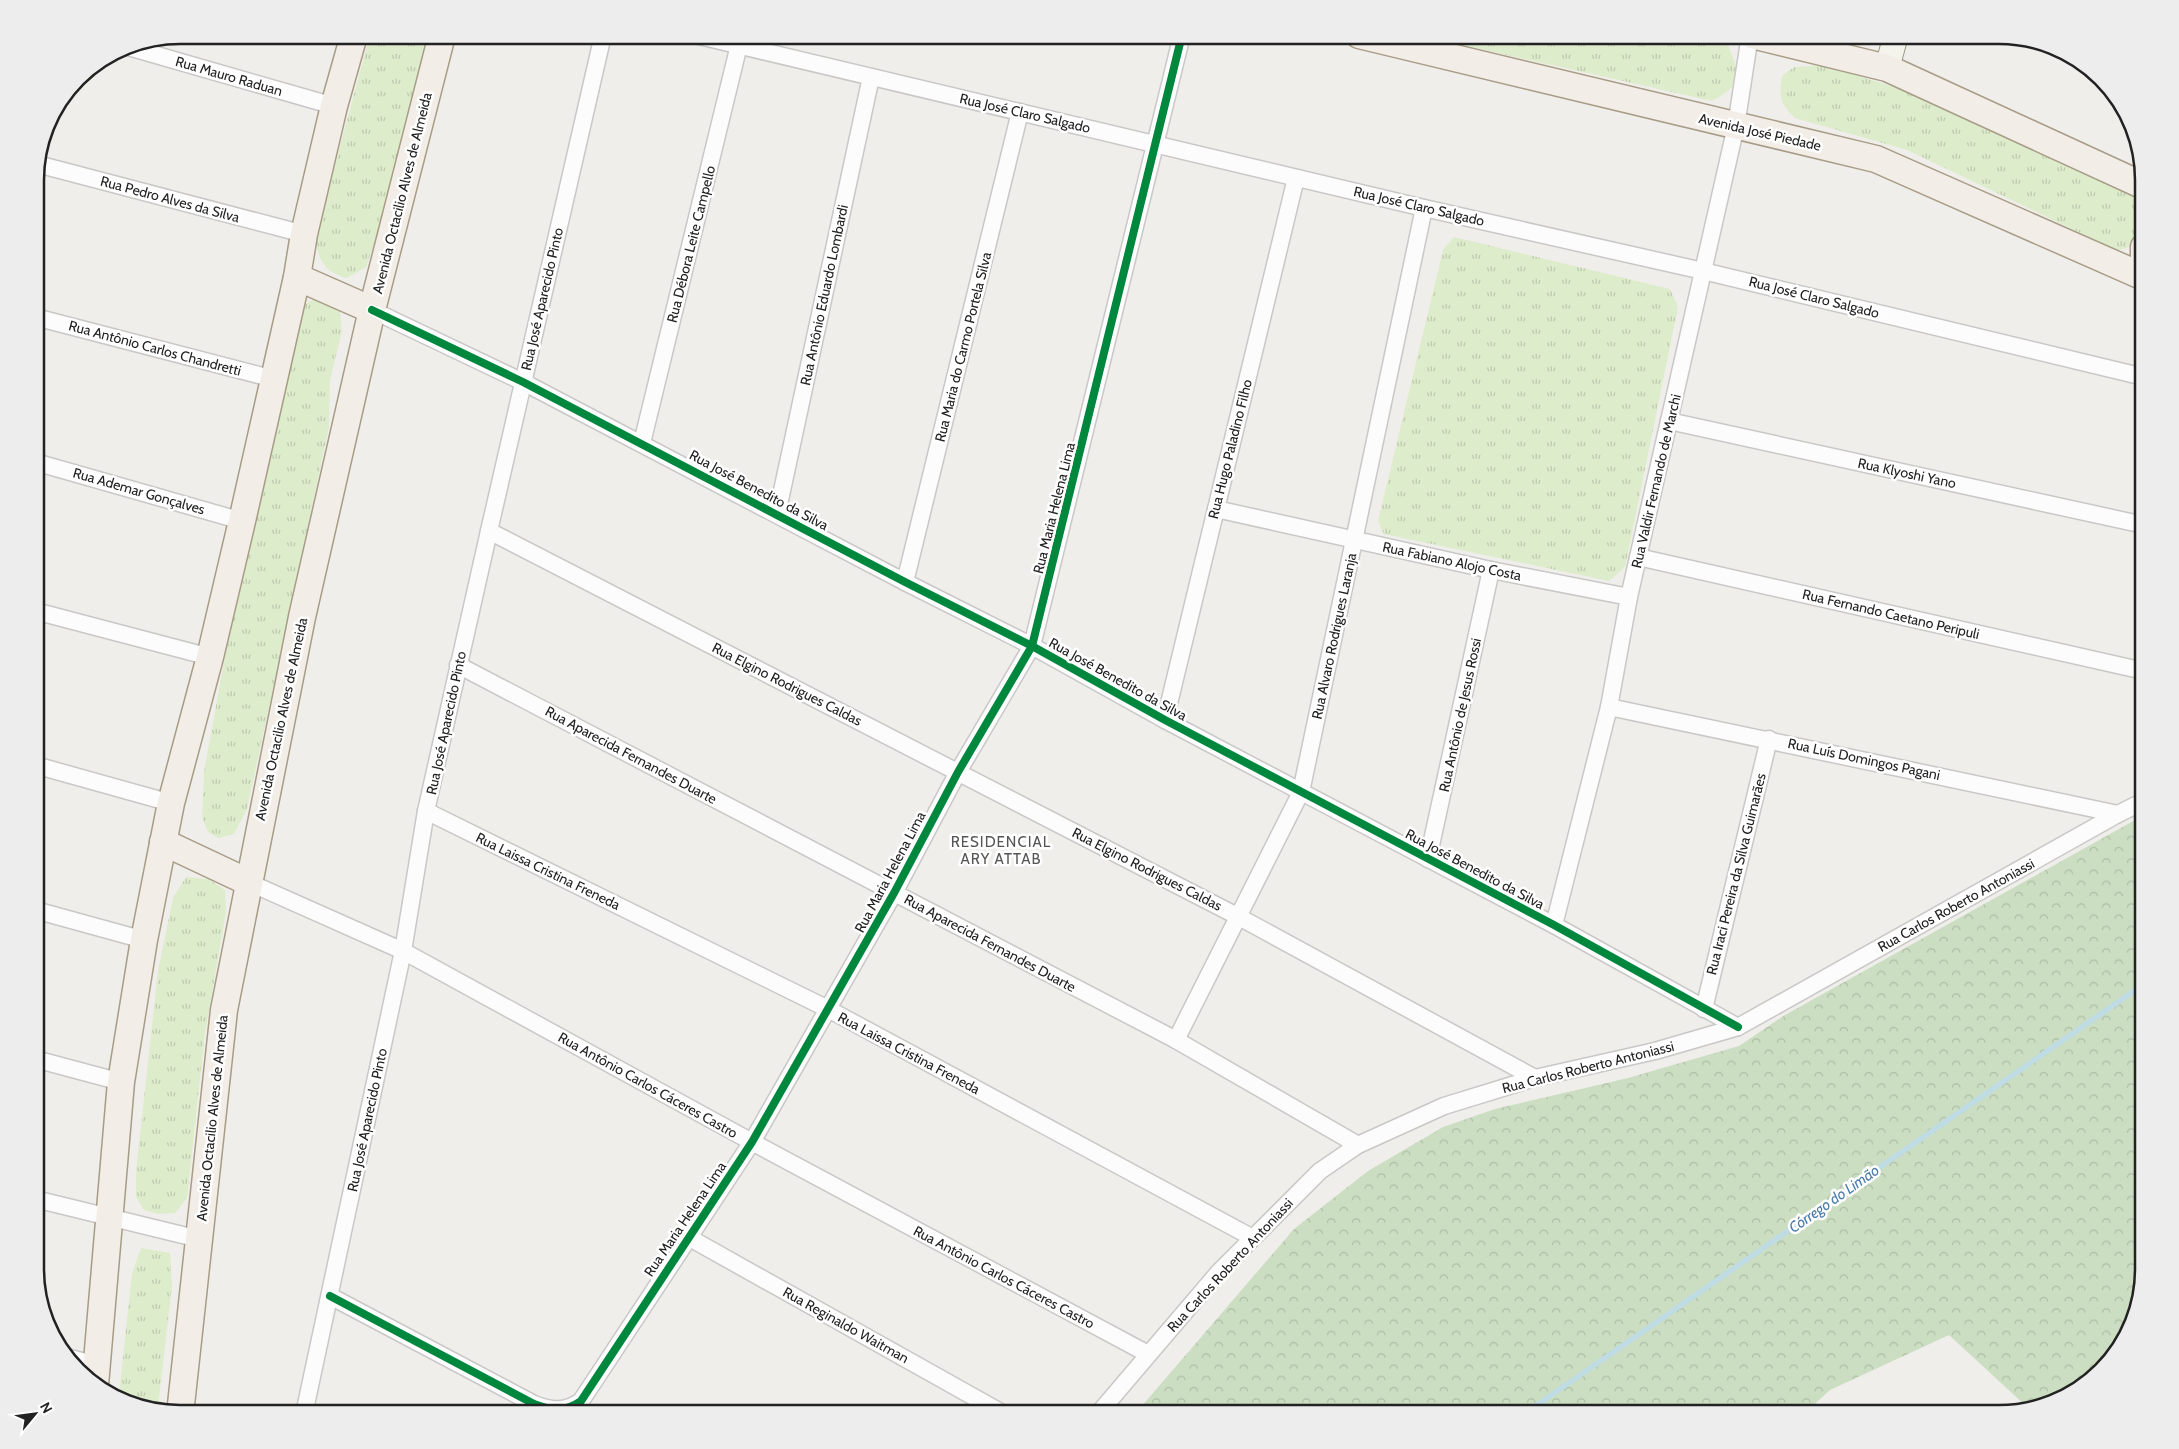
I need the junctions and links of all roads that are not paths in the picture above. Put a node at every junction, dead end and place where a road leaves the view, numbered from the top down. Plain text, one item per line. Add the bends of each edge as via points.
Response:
1 (351, 44) edge
2 (440, 44) edge
3 (601, 44) edge
4 (735, 44) edge
5 (1180, 44) edge
6 (1396, 44) edge
7 (1750, 44) edge
8 (1788, 44) edge
9 (1894, 44) edge
10 (739, 45) junction
11 (139, 50) edge
12 (1887, 68) junction
13 (871, 77) junction
14 (334, 106) junction
15 (1020, 112) junction
16 (1736, 126) junction
17 (1157, 145) junction
18 (45, 166) edge
19 (1296, 178) junction
20 (2135, 182) edge
21 (1424, 208) junction
22 (304, 234) junction
23 (1704, 271) junction
24 (2135, 273) edge
25 (297, 277) junction
26 (372, 310) junction
27 (44, 319) edge
28 (2135, 375) edge
29 (274, 379) junction
30 (523, 382) junction
31 (1669, 421) junction
32 (642, 443) junction
33 (44, 465) edge
34 (1216, 509) junction
35 (777, 514) junction
36 (242, 521) junction
37 (2135, 523) edge
38 (489, 531) junction
39 (1354, 540) junction
40 (1638, 557) junction
41 (1491, 570) junction
42 (905, 582) junction
43 (1629, 597) junction
44 (44, 613) edge
45 (1032, 646) junction
46 (210, 657) junction
47 (458, 665) junction
48 (2135, 669) edge
49 (1609, 707) junction
50 (1165, 720) junction
51 (1769, 739) junction
52 (44, 768) edge
53 (958, 772) junction
54 (1301, 792) junction
55 (171, 803) junction
56 (2135, 806) edge
57 (426, 811) junction
58 (2118, 814) junction
59 (163, 842) junction
60 (1428, 860) junction
61 (248, 882) junction
62 (894, 893) junction
63 (44, 912) edge
64 (1239, 917) junction
65 (1554, 925) junction
66 (144, 940) junction
67 (403, 951) junction
68 (1704, 1009) junction
69 (828, 1010) junction
70 (1738, 1027) junction
71 (1176, 1040) junction
72 (44, 1061) edge
73 (1534, 1078) junction
74 (121, 1082) junction
75 (752, 1142) junction
76 (1358, 1145) junction
77 (44, 1201) edge
78 (110, 1218) junction
79 (688, 1237) junction
80 (1253, 1238) junction
81 (199, 1240) junction
82 (330, 1296) junction
83 (1148, 1354) junction
84 (96, 1375) edge
85 (181, 1405) edge
86 (306, 1405) edge
87 (537, 1405) edge
88 (576, 1405) edge
89 (988, 1405) edge
90 (1106, 1405) edge

1 - 14 main road
2 - 26 main road, Avenida Octacilio Alves de Almeida
3 - 30 street, Rua José Aparecido Pinto
4 - 10 street, Rua José Claro Salgado
5 - 17 street, Rua Maria Helena Lima
6 - 16 main road, Avenida José Piedade
7 - 16 street, Rua Valdir Fernando de Marchi
8 - 12 main road
9 - 12 street
10 - 13 street, Rua José Claro Salgado
10 - 32 street, Rua Débora Leite Campello
11 - 14 street, Rua Mauro Raduan
12 - 20 main road
13 - 15 street, Rua José Claro Salgado
13 - 35 street, Rua Antônio Eduardo Lombardi
14 - 22 main road
15 - 17 street, Rua José Claro Salgado
15 - 42 street, Rua Maria do Carmo Portela Silva
16 - 23 street, Rua Valdir Fernando de Marchi
16 - 24 main road, Avenida José Piedade via 1876,159
17 - 19 street, Rua José Claro Salgado
17 - 45 street, Rua Maria Helena Lima
18 - 22 street, Rua Pedro Alves da Silva
19 - 21 street, Rua José Claro Salgado
19 - 34 street, Rua Hugo Paladino Filho
21 - 23 street, Rua José Claro Salgado
21 - 39 street, Rua Alvaro Rodrigues Laranja
22 - 25 main road
23 - 28 street, Rua José Claro Salgado
23 - 31 street, Rua Valdir Fernando de Marchi
25 - 26 main road
25 - 29 main road
26 - 30 street, Rua José Benedito da Silva
26 - 61 main road, Avenida Octacilio Alves de Almeida via 302,617
27 - 29 street, Rua Antônio Carlos Chandretti
29 - 36 main road
30 - 32 street, Rua José Benedito da Silva
30 - 38 street, Rua José Aparecido Pinto
31 - 37 street, Rua Klyoshi Yano
31 - 40 street, Rua Valdir Fernando de Marchi
32 - 35 street, Rua José Benedito da Silva
33 - 36 street, Rua Ademar Gonçalves
34 - 39 street, Rua Fabiano Alojo Costa
34 - 50 street, Rua Hugo Paladino Filho
35 - 42 street, Rua José Benedito da Silva
36 - 46 main road
38 - 47 street, Rua José Aparecido Pinto
38 - 53 street, Rua Elgino Rodrigues Caldas
39 - 41 street, Rua Fabiano Alojo Costa
39 - 54 street, Rua Alvaro Rodrigues Laranja
40 - 43 street, Rua Valdir Fernando de Marchi
40 - 48 street, Rua Fernando Caetano Peripuli
41 - 43 street, Rua Fabiano Alojo Costa
41 - 60 street, Rua Antônio de Jesus Rossi
42 - 45 street, Rua José Benedito da Silva
43 - 49 street, Rua Valdir Fernando de Marchi
44 - 46 street
45 - 50 street, Rua José Benedito da Silva
45 - 53 street, Rua Maria Helena Lima
46 - 55 main road
47 - 57 street, Rua José Aparecido Pinto
47 - 62 street, Rua Aparecida Fernandes Duarte
49 - 51 street, Rua Luís Domingos Pagani
49 - 65 street, Rua Valdir Fernando de Marchi
50 - 54 street, Rua José Benedito da Silva
51 - 58 street, Rua Luís Domingos Pagani
51 - 68 street, Rua Iraci Pereira da Silva Guimarães
52 - 55 street
53 - 62 street, Rua Maria Helena Lima
53 - 64 street, Rua Elgino Rodrigues Caldas
54 - 60 street, Rua José Benedito da Silva
54 - 64 street, Rua Alvaro Rodrigues Laranja
55 - 59 main road
56 - 58 street, Rua Carlos Roberto Antoniassi
57 - 67 street, Rua José Aparecido Pinto
57 - 69 street, Rua Laissa Cristina Freneda
58 - 70 street, Rua Carlos Roberto Antoniassi
59 - 61 main road
59 - 66 main road
60 - 65 street, Rua José Benedito da Silva
61 - 67 street, Rua Antônio Carlos Cáceres Castro
61 - 81 main road, Avenida Octacilio Alves de Almeida via 224,1010
62 - 69 street, Rua Maria Helena Lima
62 - 71 street, Rua Aparecida Fernandes Duarte
63 - 66 street
64 - 71 street, Rua Alvaro Rodrigues Laranja
64 - 73 street, Rua Elgino Rodrigues Caldas
65 - 68 street, Rua José Benedito da Silva
66 - 74 main road
67 - 75 street, Rua Antônio Carlos Cáceres Castro
67 - 82 street, Rua José Aparecido Pinto
68 - 70 street, Rua José Benedito da Silva
69 - 75 street, Rua Maria Helena Lima
69 - 80 street, Rua Laissa Cristina Freneda
70 - 73 street, Rua Carlos Roberto Antoniassi via 1655,1051
71 - 76 street, Rua Aparecida Fernandes Duarte
72 - 74 street
73 - 76 street, Rua Carlos Roberto Antoniassi via 1444,1106
74 - 78 main road
75 - 79 street, Rua Maria Helena Lima
75 - 83 street, Rua Antônio Carlos Cáceres Castro
76 - 80 street, Rua Carlos Roberto Antoniassi via 1320,1170
77 - 78 street
78 - 81 street
78 - 84 main road
79 - 88 street, Rua Maria Helena Lima via 582,1401
79 - 89 street, Rua Reginaldo Waitman
80 - 83 street, Rua Carlos Roberto Antoniassi
81 - 85 main road, Avenida Octacilio Alves de Almeida
82 - 86 street, Rua José Aparecido Pinto
82 - 87 street, Rua Maria Helena Lima
83 - 90 street, Rua Carlos Roberto Antoniassi

